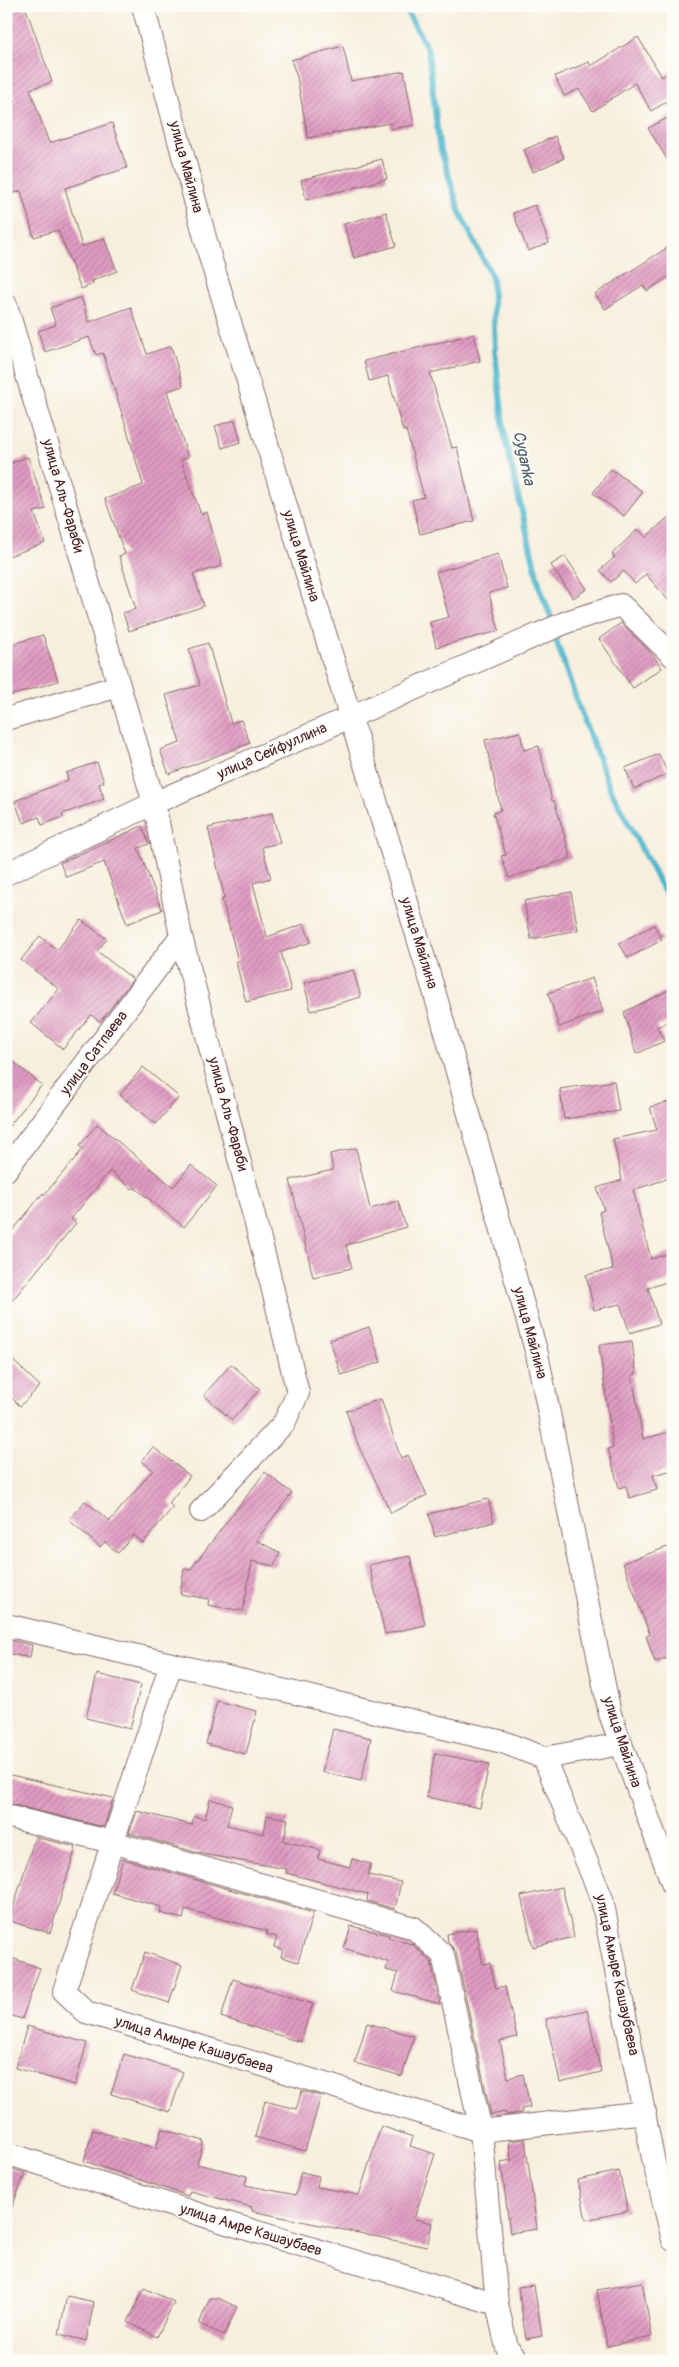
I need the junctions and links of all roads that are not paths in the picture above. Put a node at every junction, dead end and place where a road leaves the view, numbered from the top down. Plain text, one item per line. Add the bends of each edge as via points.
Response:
1 (143, 6) edge
2 (6, 305) edge
3 (673, 656) edge
4 (119, 686) junction
5 (350, 716) junction
6 (6, 719) edge
7 (154, 803) junction
8 (6, 874) edge
9 (181, 936) junction
10 (6, 1170) edge
11 (201, 1511) dead end
12 (6, 1625) edge
13 (171, 1664) junction
14 (621, 1744) junction
15 (544, 1758) junction
16 (6, 1816) edge
17 (112, 1842) junction
18 (673, 1885) edge
19 (645, 2112) junction
20 (481, 2132) junction
21 (6, 2153) edge
22 (673, 2240) edge
23 (497, 2304) junction
24 (518, 2361) edge

1 - 5 street, улица Майлина via 211,260
2 - 4 street, улица Аль-Фараби
3 - 5 street, улица Сейфуллина via 621,605 569,621
4 - 6 street
4 - 7 street, улица Аль-Фараби
5 - 7 street, улица Сейфуллина
5 - 14 street, улица Майлина via 537,1354 610,1714
7 - 8 street, улица Сейфуллина
7 - 9 street, улица Аль-Фараби
9 - 10 street, улица Сатпаева
9 - 11 street, улица Аль-Фараби via 298,1393 284,1423
12 - 13 street
13 - 15 street via 503,1742
13 - 17 street, улица Амыре Кашаубаева
14 - 15 street
14 - 18 street, улица Майлина
15 - 19 street, улица Амыре Кашаубаева via 602,1899
16 - 17 street
17 - 20 street via 414,1928 443,1954
17 - 20 street, улица Амыре Кашаубаева via 64,1991 86,2012
19 - 20 street, улица Амыре Кашаубаева
19 - 22 street, улица Амыре Кашаубаева
20 - 23 street
21 - 23 street, улица Амре Кашаубаев
23 - 24 street via 507,2348

